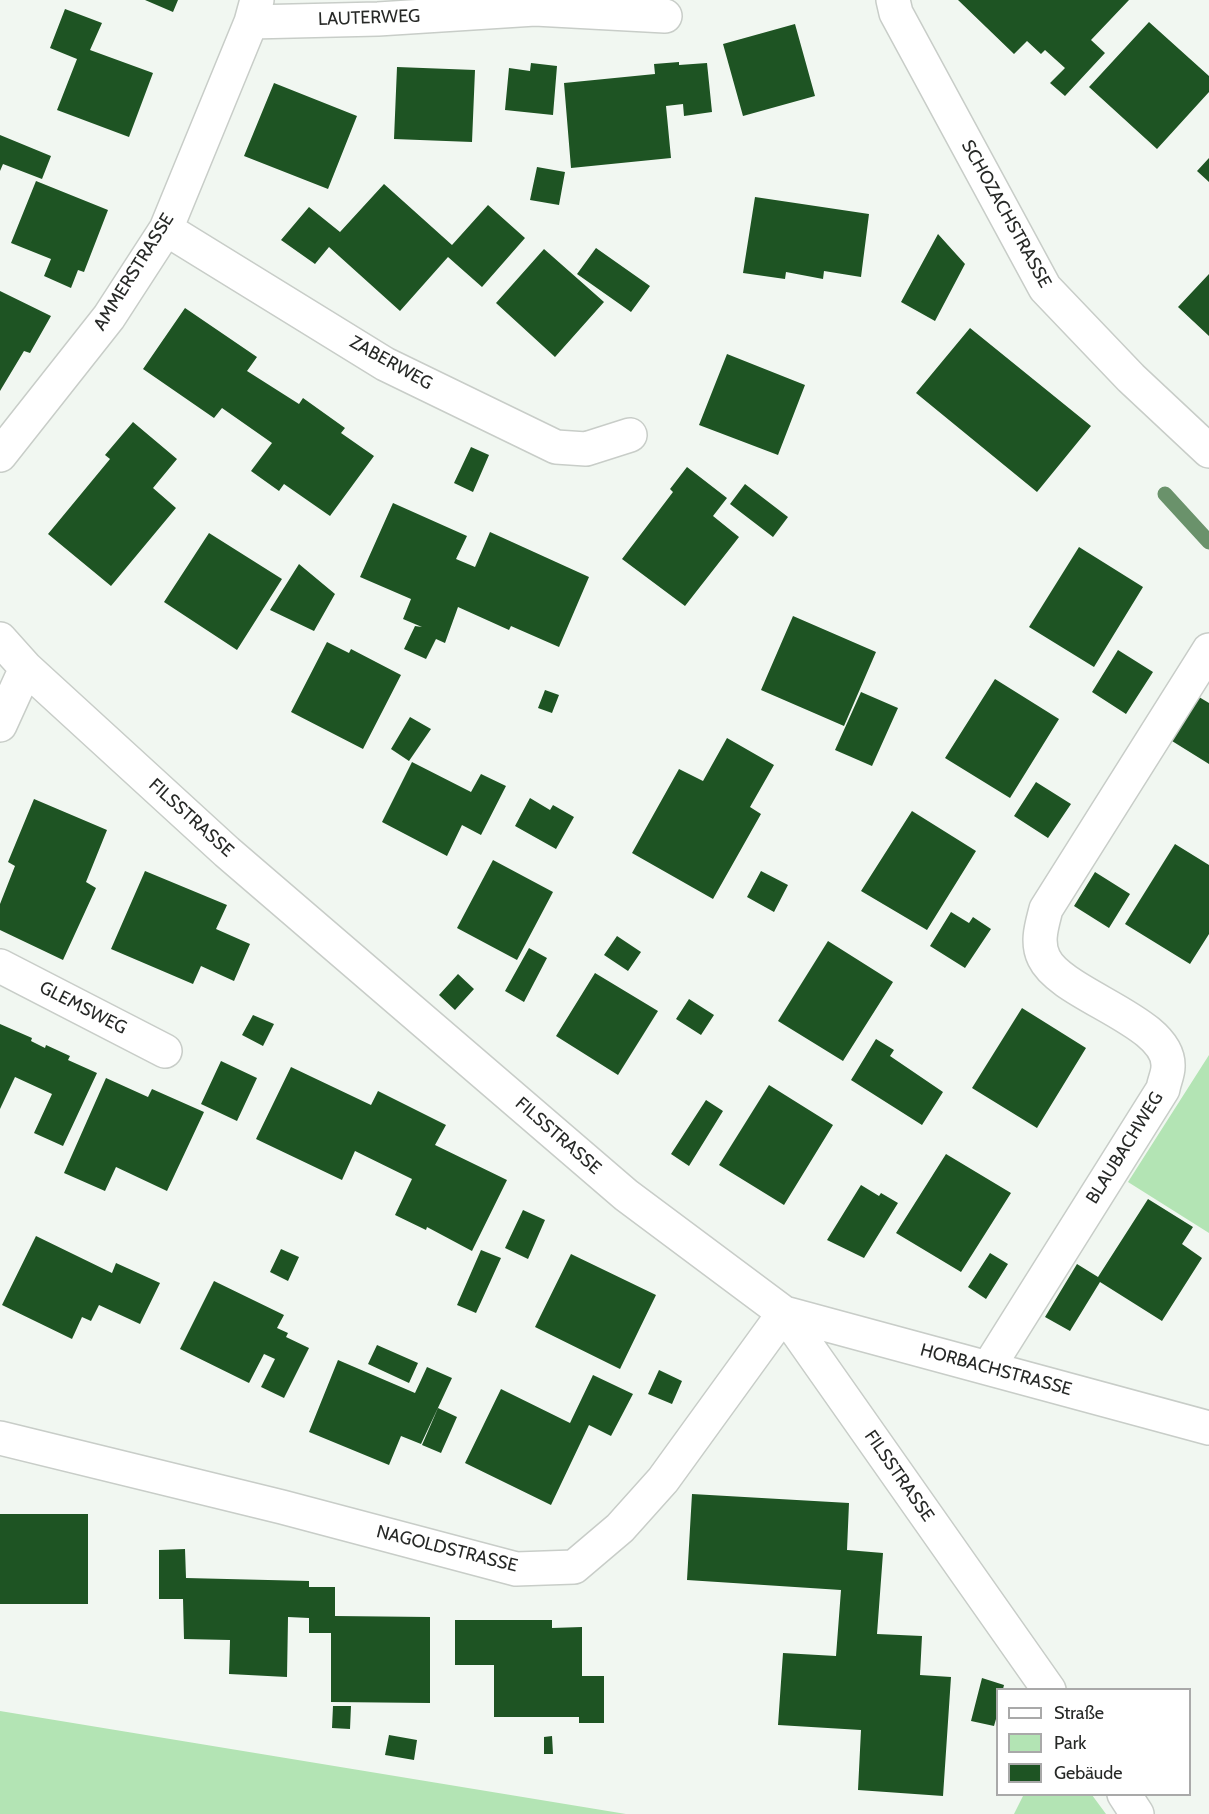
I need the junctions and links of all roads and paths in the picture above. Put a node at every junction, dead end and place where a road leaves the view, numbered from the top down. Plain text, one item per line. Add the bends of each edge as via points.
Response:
1 (893, 0) edge
2 (254, 11) edge
3 (666, 16) dead end
4 (166, 229) junction
5 (630, 435) dead end
6 (1209, 451) edge
7 (0, 455) edge
8 (0, 639) edge
9 (1209, 650) edge
10 (26, 668) junction
11 (0, 725) edge
12 (0, 966) edge
13 (165, 1051) dead end
14 (784, 1313) junction
15 (988, 1368) junction
16 (1209, 1428) edge
17 (0, 1438) edge
18 (1049, 1688) edge
19 (1125, 1796) edge
20 (1137, 1814) edge

1 - 6 street, SCHOZACHSTRASSE via 896,13 1045,288 1131,378
2 - 3 street, LAUTERWEG via 378,19 535,9
2 - 4 street, AMMERSTRASSE
4 - 5 street, ZABERWEG via 385,364 556,447 586,449
4 - 7 street, AMMERSTRASSE via 109,317
8 - 10 street, FILSSTRASSE
9 - 15 street, BLAUBACHWEG via 1046,909 1039,938 1044,958 1056,975 1142,1026 1163,1050 1168,1065 1163,1089
10 - 11 street
10 - 14 street, FILSSTRASSE via 227,852 626,1195
12 - 13 street, GLEMSWEG
14 - 15 street, HORBACHSTRASSE
14 - 17 street, NAGOLDSTRASSE via 663,1480 621,1528 574,1567 516,1569
14 - 18 street, FILSSTRASSE
15 - 16 street, HORBACHSTRASSE
19 - 20 street

